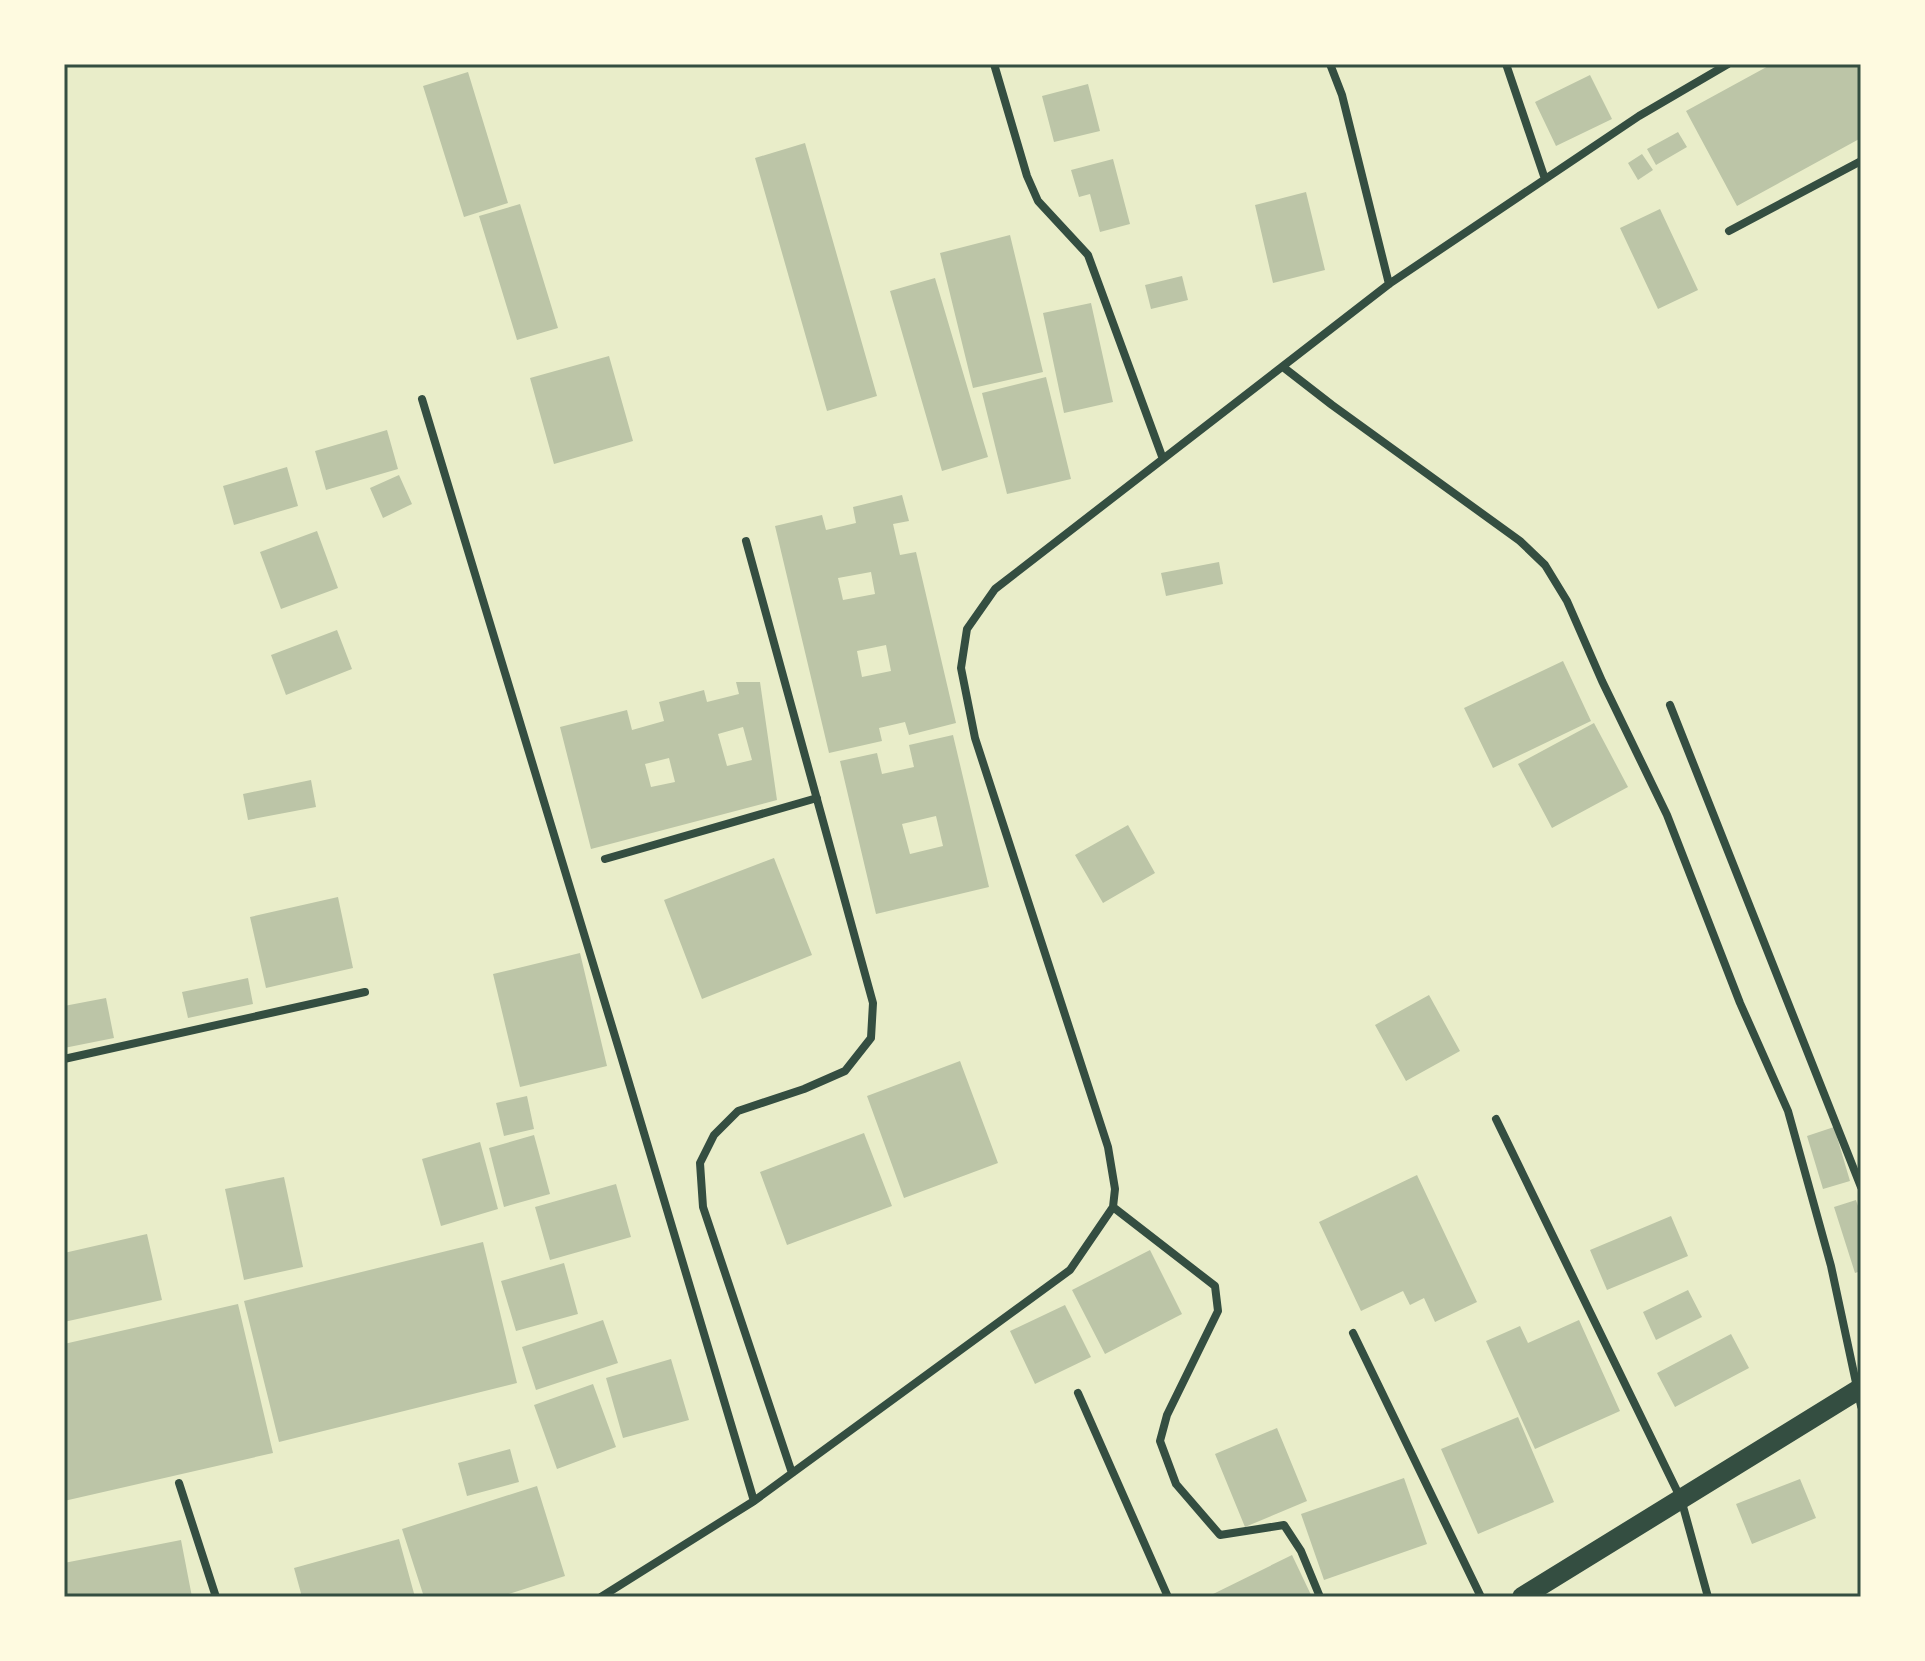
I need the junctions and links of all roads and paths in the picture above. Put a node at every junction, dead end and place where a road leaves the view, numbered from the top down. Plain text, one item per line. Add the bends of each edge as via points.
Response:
1 (994, 64) edge
2 (1330, 64) edge
3 (1506, 64) edge
4 (1728, 64) edge
5 (1861, 161) edge
6 (1545, 179) junction
7 (1729, 231) dead end
8 (1389, 284) junction
9 (1283, 367) junction
10 (422, 399) dead end
11 (1163, 459) junction
12 (746, 541) dead end
13 (1670, 705) dead end
14 (817, 798) junction
15 (605, 859) dead end
16 (365, 992) dead end
17 (64, 1059) edge
18 (1496, 1119) dead end
19 (1861, 1187) edge
20 (1113, 1207) junction
21 (1353, 1333) dead end
22 (1078, 1393) dead end
23 (1859, 1395) edge
24 (792, 1473) junction
25 (179, 1483) dead end
26 (1681, 1499) junction
27 (754, 1501) junction
28 (216, 1597) edge
29 (601, 1597) edge
30 (1168, 1597) edge
31 (1320, 1597) edge
32 (1481, 1597) edge
33 (1522, 1597) edge
34 (1708, 1597) edge

1 - 11 street via 1027,176 1038,201 1088,255
2 - 8 street
3 - 6 street
4 - 6 street
5 - 7 street
6 - 8 street
8 - 9 street
9 - 11 street
9 - 23 street via 1520,541 1545,565 1567,601 1667,815 1788,1111 1831,1266
10 - 27 street
11 - 20 street via 995,589 967,629 961,668 975,738 1108,1147
12 - 14 street
13 - 19 street
14 - 15 street
14 - 24 street via 873,1003 871,1038 845,1071 738,1111 714,1135 700,1163 703,1207
16 - 17 street
18 - 26 street
20 - 24 street via 1070,1270
20 - 31 street via 1215,1286 1218,1311 1167,1415 1160,1441 1176,1484 1220,1535 1284,1525
21 - 32 street
22 - 30 street
23 - 26 main road
24 - 27 street
25 - 28 street
26 - 33 main road
26 - 34 street
27 - 29 street

